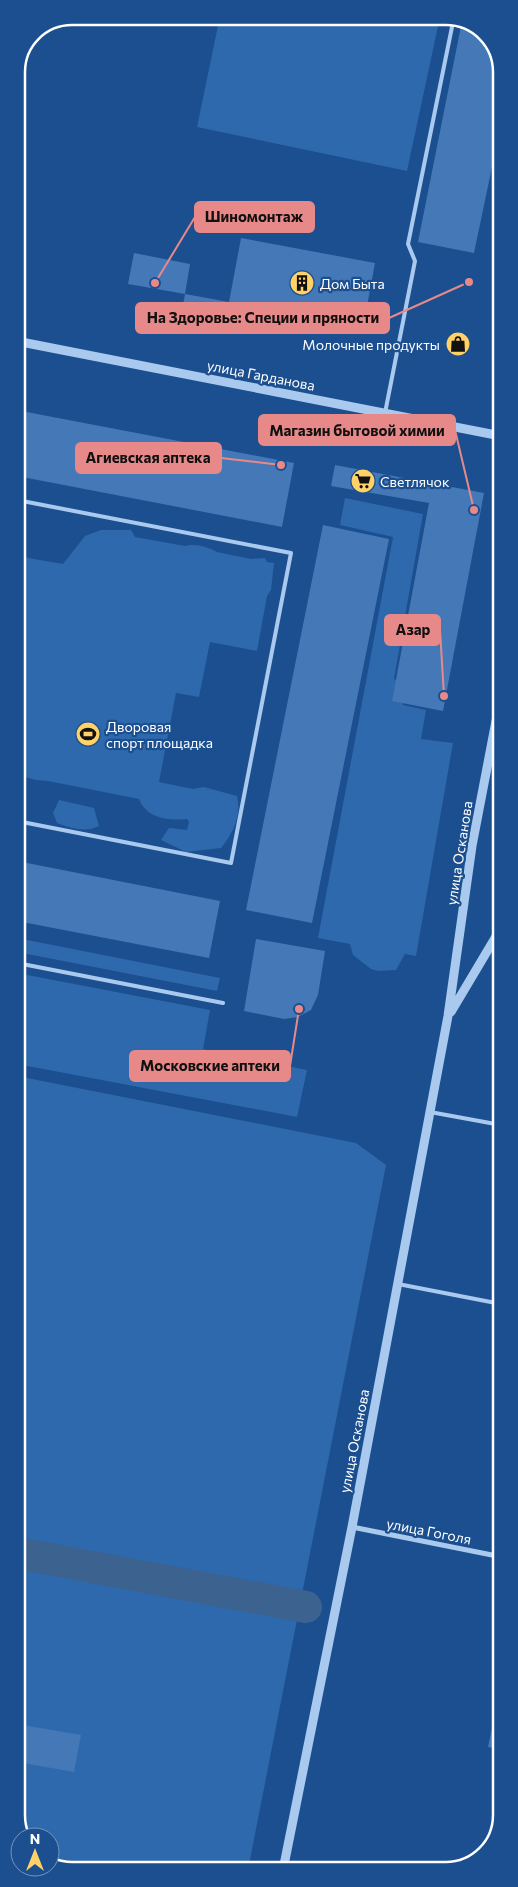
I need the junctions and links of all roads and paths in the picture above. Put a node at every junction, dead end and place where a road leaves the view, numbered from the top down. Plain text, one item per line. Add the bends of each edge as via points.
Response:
1 (452, 26) edge
2 (25, 343) edge
3 (384, 414) junction
4 (493, 434) edge
5 (25, 502) edge
6 (493, 737) edge
7 (25, 823) edge
8 (493, 941) edge
9 (25, 965) edge
10 (223, 1003) dead end
11 (448, 1016) junction
12 (430, 1112) junction
13 (493, 1124) edge
14 (398, 1284) junction
15 (493, 1302) edge
16 (352, 1527) junction
17 (493, 1555) edge
18 (285, 1862) edge

1 - 3 lane via 408,244 415,261
2 - 3 street, улица Гарданова
3 - 4 street, улица Гарданова
5 - 7 lane via 291,553 231,862
6 - 11 street, улица Осканова via 472,846
8 - 11 street, улица Осканова
9 - 10 lane
11 - 12 street, улица Осканова
12 - 13 lane
12 - 14 street, улица Осканова
14 - 15 lane
14 - 16 street, улица Осканова
16 - 17 street, улица Гоголя
16 - 18 street, улица Осканова

